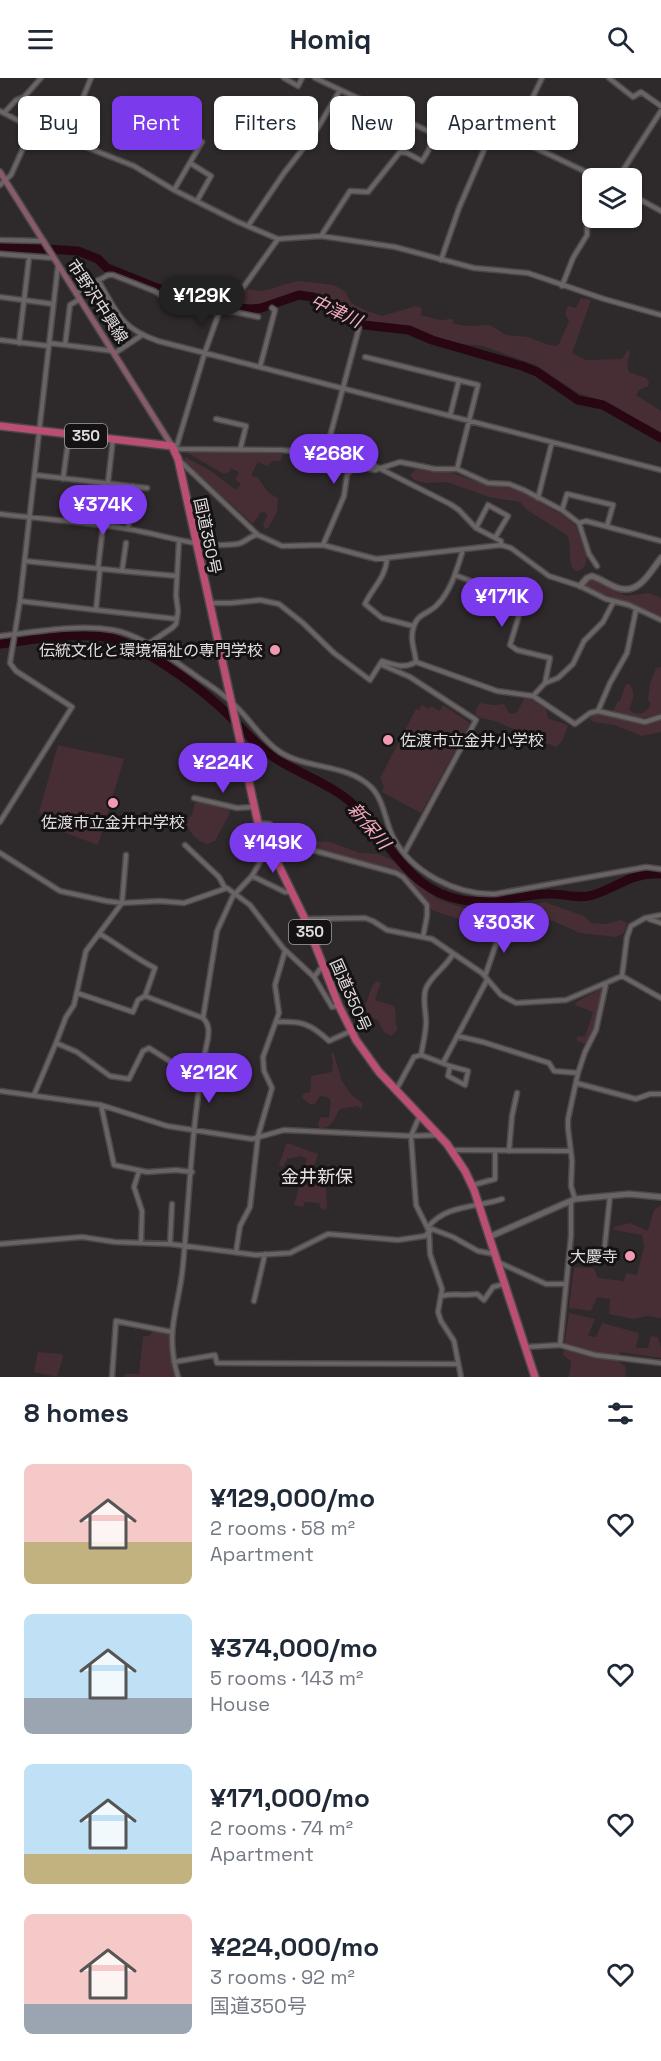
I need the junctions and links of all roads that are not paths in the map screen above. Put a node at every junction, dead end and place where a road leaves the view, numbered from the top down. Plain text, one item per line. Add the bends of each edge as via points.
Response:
1 (41, 78) edge
2 (91, 78) edge
3 (284, 78) edge
4 (302, 78) edge
5 (315, 78) edge
6 (542, 78) edge
7 (609, 78) edge
8 (340, 90) junction
9 (84, 96) edge
10 (533, 96) edge
11 (661, 106) edge
12 (661, 111) edge
13 (2, 112) edge
14 (18, 121) edge
15 (427, 129) edge
16 (22, 150) edge
17 (93, 150) edge
18 (197, 150) edge
19 (428, 150) edge
20 (484, 150) edge
21 (540, 150) edge
22 (190, 163) junction
23 (624, 168) edge
24 (582, 170) edge
25 (0, 172) edge
26 (3, 183) edge
27 (174, 190) junction
28 (197, 201) junction
29 (642, 201) edge
30 (661, 211) edge
31 (248, 226) junction
32 (587, 228) edge
33 (321, 236) junction
34 (278, 239) junction
35 (0, 240) edge
36 (44, 242) junction
37 (0, 254) edge
38 (53, 257) junction
39 (29, 258) junction
40 (441, 260) junction
41 (58, 265) junction
42 (98, 280) junction
43 (562, 286) junction
44 (76, 293) junction
45 (0, 297) edge
46 (80, 299) junction
47 (24, 300) junction
48 (53, 304) junction
49 (272, 308) dead end
50 (220, 310) junction
51 (661, 315) edge
52 (258, 317) dead end
53 (359, 328) dead end
54 (142, 335) junction
55 (0, 340) edge
56 (20, 343) junction
57 (49, 345) junction
58 (65, 345) junction
59 (115, 352) junction
60 (205, 352) junction
61 (365, 357) dead end
62 (260, 367) junction
63 (459, 380) junction
64 (344, 388) junction
65 (450, 416) junction
66 (216, 419) dead end
67 (469, 421) junction
68 (0, 426) edge
69 (40, 430) junction
70 (69, 434) junction
71 (113, 439) junction
72 (552, 442) junction
73 (172, 446) junction
74 (240, 450) junction
75 (325, 456) junction
76 (178, 459) junction
77 (381, 468) junction
78 (457, 469) junction
79 (661, 470) edge
80 (34, 475) junction
81 (63, 479) junction
82 (108, 484) junction
83 (133, 486) junction
84 (147, 488) dead end
85 (538, 498) junction
86 (562, 510) junction
87 (0, 514) edge
88 (30, 518) junction
89 (579, 523) junction
90 (103, 525) junction
91 (607, 526) junction
92 (476, 528) junction
93 (128, 529) junction
94 (258, 535) junction
95 (495, 538) junction
96 (179, 541) junction
97 (661, 541) edge
98 (126, 543) dead end
99 (196, 543) junction
100 (323, 545) junction
101 (501, 545) junction
102 (463, 550) junction
103 (387, 558) junction
104 (661, 558) edge
105 (25, 561) junction
106 (597, 566) dead end
107 (99, 569) junction
108 (122, 571) junction
109 (455, 575) junction
110 (177, 576) junction
111 (580, 586) junction
112 (21, 601) junction
113 (614, 601) junction
114 (208, 603) junction
115 (96, 610) junction
116 (636, 610) junction
117 (177, 619) junction
118 (661, 620) edge
119 (414, 626) junction
120 (16, 634) junction
121 (0, 636) edge
122 (148, 644) junction
123 (416, 663) junction
124 (380, 664) junction
125 (545, 683) junction
126 (533, 696) junction
127 (231, 704) junction
128 (598, 711) junction
129 (661, 717) edge
130 (194, 798) dead end
131 (253, 807) junction
132 (0, 822) edge
133 (258, 823) junction
134 (265, 841) junction
135 (185, 845) dead end
136 (405, 852) junction
137 (0, 854) edge
138 (126, 855) dead end
139 (661, 869) edge
140 (252, 876) junction
141 (225, 888) junction
142 (291, 892) junction
143 (235, 893) junction
144 (122, 903) junction
145 (661, 915) edge
146 (645, 918) junction
147 (305, 919) junction
148 (661, 923) edge
149 (503, 924) dead end
150 (100, 934) junction
151 (423, 937) junction
152 (285, 950) junction
153 (453, 954) junction
154 (321, 968) dead end
155 (622, 976) junction
156 (314, 977) junction
157 (486, 978) junction
158 (606, 983) junction
159 (77, 993) junction
160 (145, 996) junction
161 (661, 999) edge
162 (339, 1006) junction
163 (203, 1018) junction
164 (276, 1022) junction
165 (351, 1031) junction
166 (457, 1036) junction
167 (56, 1043) junction
168 (421, 1055) junction
169 (442, 1064) junction
170 (450, 1066) junction
171 (578, 1073) junction
172 (202, 1076) junction
173 (576, 1083) junction
174 (396, 1090) junction
175 (0, 1091) edge
176 (517, 1093) dead end
177 (661, 1094) edge
178 (33, 1095) junction
179 (101, 1105) junction
180 (421, 1115) junction
181 (195, 1130) junction
182 (440, 1135) junction
183 (258, 1136) junction
184 (411, 1136) junction
185 (452, 1150) junction
186 (495, 1151) junction
187 (509, 1151) junction
188 (571, 1151) junction
189 (139, 1171) junction
190 (192, 1173) junction
191 (472, 1186) junction
192 (610, 1196) junction
193 (661, 1197) edge
194 (501, 1199) dead end
195 (573, 1200) junction
196 (172, 1204) dead end
197 (478, 1204) junction
198 (428, 1229) junction
199 (489, 1237) junction
200 (141, 1243) junction
201 (0, 1244) edge
202 (170, 1244) junction
203 (185, 1246) junction
204 (236, 1252) junction
205 (265, 1254) junction
206 (495, 1254) junction
207 (569, 1254) junction
208 (497, 1262) junction
209 (505, 1284) junction
210 (566, 1284) junction
211 (442, 1296) junction
212 (254, 1302) dead end
213 (172, 1332) junction
214 (560, 1345) junction
215 (525, 1347) junction
216 (174, 1362) junction
217 (661, 1363) edge
218 (458, 1364) junction
219 (112, 1377) edge
220 (178, 1377) edge
221 (461, 1377) edge
222 (535, 1377) edge

1 - 13 street via 24,97
2 - 9 street
3 - 4 street via 298,86
5 - 8 street
6 - 10 street
7 - 11 street via 633,97 642,92
8 - 15 street
8 - 31 street via 313,136
12 - 23 street
13 - 14 street
16 - 26 street
17 - 27 street via 134,166
18 - 22 street
19 - 33 street via 422,161 400,152 368,192 350,191
20 - 40 street
21 - 24 street
22 - 27 street
22 - 28 street via 211,176
25 - 26 main road, 市野沢中興線
26 - 36 main road, 市野沢中興線
27 - 28 street
28 - 31 street
29 - 30 street
31 - 34 street
32 - 43 street
33 - 34 street
33 - 40 street via 395,247
34 - 50 street via 240,292
35 - 36 street
36 - 38 main road, 市野沢中興線
37 - 39 street
38 - 39 street
38 - 41 main road, 市野沢中興線
39 - 47 street
40 - 43 street via 474,268 528,273
41 - 44 main road, 市野沢中興線
41 - 48 street
42 - 44 street
42 - 50 street via 113,275 175,303
42 - 54 street via 122,320
43 - 51 street
44 - 46 main road, 市野沢中興線
45 - 47 street
46 - 58 street via 70,305
46 - 59 main road, 市野沢中興線
47 - 48 street
47 - 56 street
48 - 57 street
49 - 62 street via 275,310
50 - 52 street
50 - 60 street
53 - 64 street
54 - 59 street
54 - 60 street
55 - 56 street
56 - 57 street
57 - 58 street
57 - 69 street
58 - 59 street
59 - 73 main road, 市野沢中興線
60 - 62 street
60 - 73 street via 177,445
61 - 63 street
62 - 64 street
63 - 65 street
63 - 67 street via 478,385
64 - 65 street
64 - 75 street
65 - 67 street
66 - 74 street via 246,426
67 - 72 street
67 - 78 street
68 - 69 highway, 350
69 - 70 highway, 350
69 - 80 street
70 - 71 highway, 350
70 - 81 street
71 - 73 highway, 350
71 - 82 street
72 - 79 street
72 - 85 street
73 - 74 street
73 - 76 highway, 国道350号 / 350
74 - 75 street
75 - 77 street via 334,461
76 - 94 street
76 - 99 highway, 国道350号 / 350
77 - 78 street via 400,462
77 - 92 street via 450,504
77 - 100 street via 355,468 347,475 344,496
78 - 85 street via 488,483 516,486
80 - 81 street
80 - 88 street
81 - 82 street
82 - 83 street
82 - 90 street
83 - 84 street
83 - 93 street
85 - 86 street
86 - 89 street
86 - 91 street via 567,494 613,505
87 - 88 street
88 - 90 street
88 - 105 street
89 - 91 street
89 - 106 street
90 - 93 street
90 - 107 street
91 - 97 street
92 - 95 street
92 - 95 street via 488,505 508,516
93 - 96 street
94 - 99 street via 237,544
94 - 100 street via 286,547
95 - 101 street
96 - 99 street
96 - 110 street
98 - 108 street
99 - 114 highway, 国道350号 / 350
100 - 103 street via 376,560
101 - 102 street
101 - 111 street via 549,576
102 - 103 street
102 - 109 street
103 - 119 street via 381,582 364,603 382,618
104 - 111 street via 638,587 617,588 592,576
105 - 107 street
105 - 112 street
107 - 108 street
107 - 115 street
108 - 110 street
109 - 119 street via 436,607 419,617
109 - 125 street via 501,592 518,609 510,645 550,658
110 - 117 street
111 - 113 street
112 - 115 street
112 - 120 street
113 - 116 street
113 - 125 street via 603,622 584,641 573,664 558,678
114 - 124 street via 274,602 370,680
114 - 127 highway, 国道350号 / 350
115 - 117 street
116 - 118 street
116 - 128 street via 627,653
117 - 122 street via 172,628
119 - 123 street
120 - 121 street
120 - 122 street via 92,628 116,631
120 - 132 street via 10,663 16,671 72,706
122 - 127 street
123 - 124 street via 406,667 382,661
123 - 126 street via 497,691
124 - 136 street via 410,677 476,720
125 - 126 street
126 - 128 street via 575,724
127 - 131 highway, 国道350号 / 350
127 - 136 street via 280,752 352,774 370,786
128 - 129 street via 645,722
130 - 131 street via 231,808
131 - 133 highway, 国道350号 / 350
133 - 134 highway, 国道350号 / 350
133 - 151 street via 270,824 301,847 403,877 427,905
134 - 140 street
134 - 142 highway, 国道350号 / 350
135 - 141 street via 219,877
136 - 139 street via 435,879 484,894 646,867
137 - 144 street via 60,891
138 - 144 street
140 - 142 street
140 - 143 street
141 - 143 street
141 - 144 street via 184,903
142 - 147 highway, 国道350号 / 350
143 - 152 street via 258,914
143 - 163 street via 217,931
144 - 150 street
145 - 146 street
146 - 148 street
146 - 155 street via 628,930
147 - 151 street via 365,918 387,930
147 - 162 highway, 国道350号 / 350
149 - 157 street
150 - 159 street via 86,951
150 - 160 street via 155,968
151 - 153 street
152 - 156 street
152 - 164 street via 275,985 279,1013
153 - 157 street
153 - 168 street via 426,989
154 - 156 street
155 - 158 street
155 - 161 street
156 - 162 street via 332,1007
157 - 158 street via 516,1003 566,1000
157 - 166 street
158 - 171 street via 596,1030
159 - 160 street via 133,1012 138,1000
159 - 167 street
160 - 163 street
162 - 165 highway, 国道350号 / 350
163 - 172 street via 209,1031
164 - 165 street via 304,1023 329,1041
164 - 183 street via 263,1057 272,1088
165 - 174 highway, 国道350号 / 350
166 - 169 street
166 - 171 street via 549,1063 554,1071
167 - 172 street via 77,1052 110,1076 129,1079 143,1051 149,1048 184,1070
167 - 178 street
168 - 169 street
168 - 174 street via 414,1057
169 - 170 street
170 - 170 street via 468,1071 465,1085 448,1076
171 - 173 street
172 - 181 street
173 - 177 street via 636,1100
173 - 188 street via 568,1128
174 - 180 highway, 国道350号 / 350
175 - 178 street
176 - 187 street
178 - 179 street
179 - 181 street via 166,1126
179 - 189 street via 114,1165
180 - 182 highway, 国道350号 / 350
180 - 184 street
181 - 183 street via 252,1139
181 - 190 street
182 - 184 street
182 - 185 highway, 国道350号 / 350
183 - 184 street via 284,1130
183 - 204 street via 253,1194 240,1226
184 - 198 street via 416,1205
185 - 186 street
185 - 191 highway, 国道350号 / 350
186 - 187 street
186 - 191 street via 494,1181
187 - 188 street
188 - 195 street
189 - 190 street
189 - 200 street via 135,1187 142,1210
190 - 203 street
191 - 197 highway, 国道350号 / 350
192 - 193 street
192 - 195 street
192 - 207 street via 604,1253 597,1257
194 - 197 street
195 - 199 street
195 - 207 street
196 - 202 street
197 - 198 street via 461,1206
197 - 199 highway, 国道350号 / 350
198 - 205 street via 425,1236 398,1240 328,1234 290,1253
198 - 206 street via 478,1251
198 - 211 street via 430,1254
199 - 206 highway, 国道350号 / 350
200 - 201 street via 82,1237
200 - 202 street
202 - 203 street
203 - 204 street
203 - 213 street
204 - 205 street
205 - 212 street
206 - 208 highway, 国道350号 / 350
207 - 210 street
208 - 209 highway, 国道350号 / 350
208 - 210 street via 546,1284
209 - 211 street via 493,1287 484,1300 477,1294
209 - 215 highway, 国道350号 / 350
210 - 214 street
211 - 218 street via 438,1312 454,1341
213 - 216 street
213 - 219 street via 116,1321
214 - 215 street
214 - 217 street via 595,1355
215 - 222 highway, 国道350号 / 350
216 - 218 street via 215,1356 217,1363
216 - 220 street
218 - 221 street

